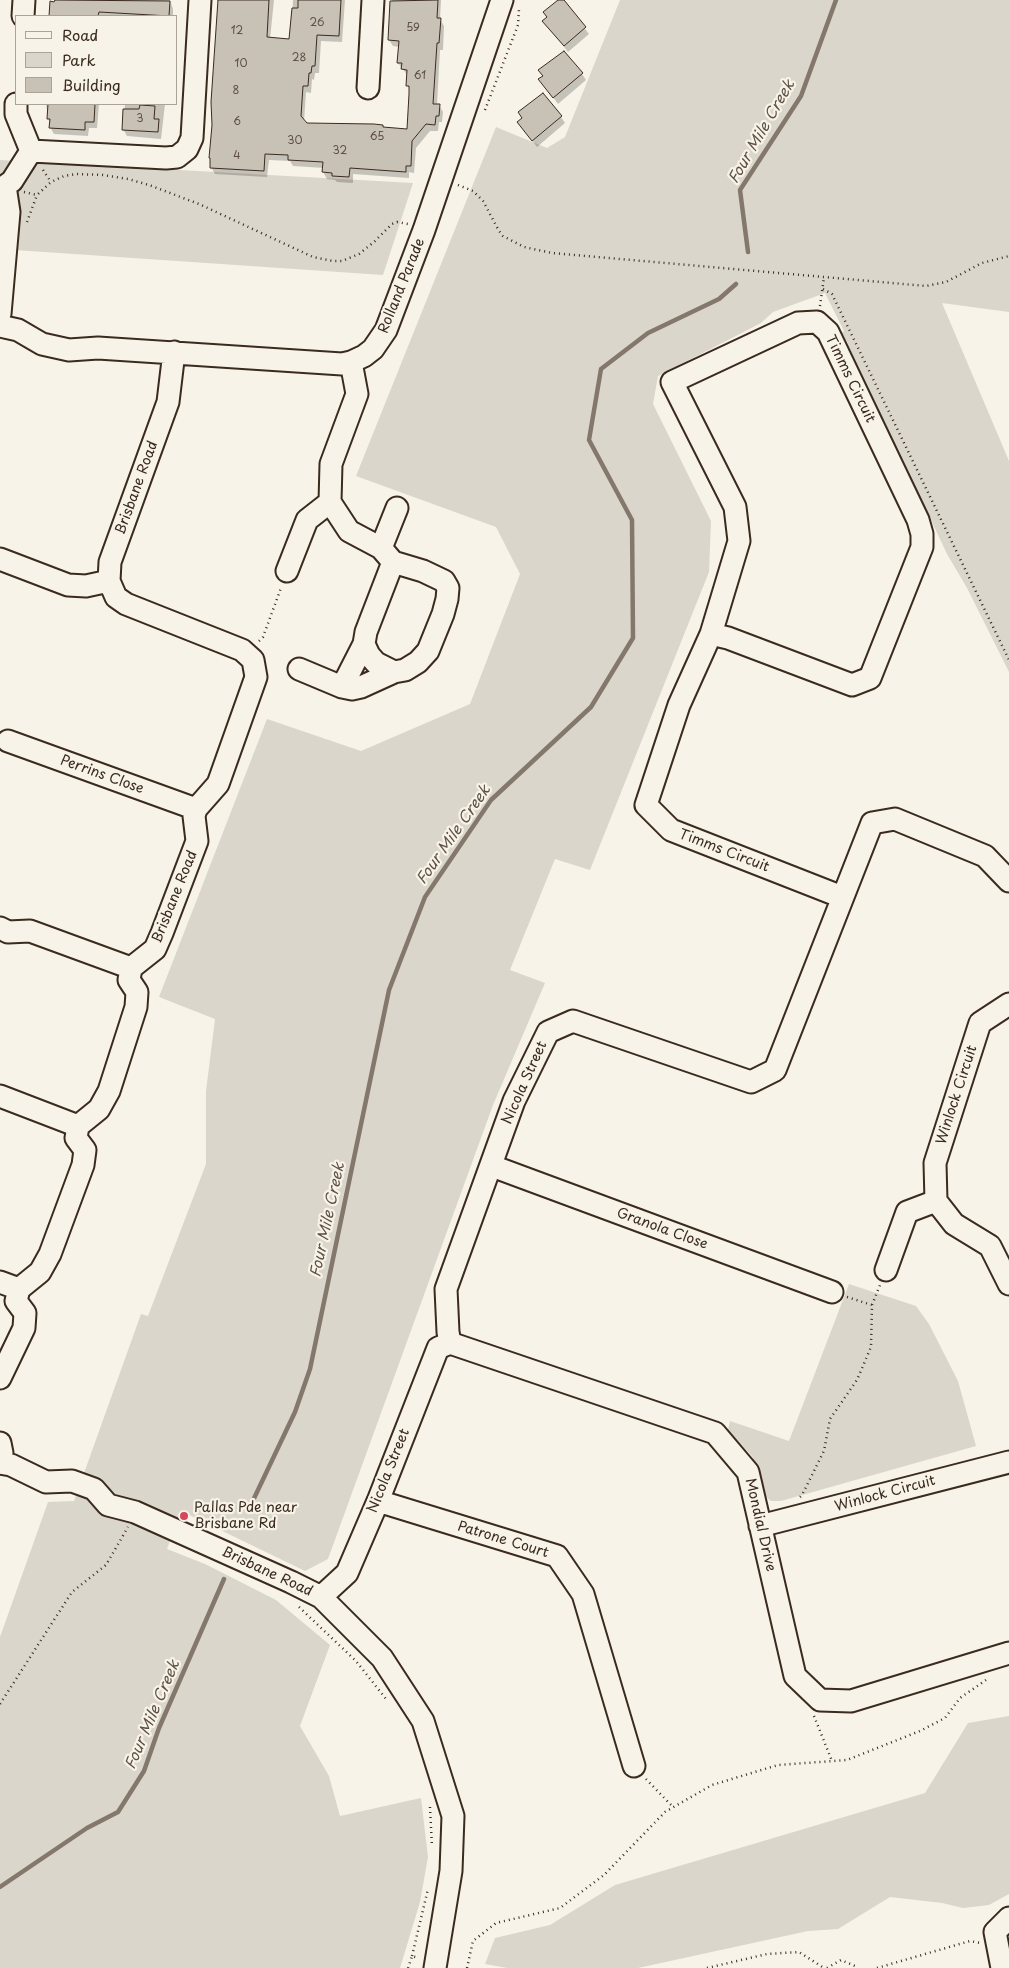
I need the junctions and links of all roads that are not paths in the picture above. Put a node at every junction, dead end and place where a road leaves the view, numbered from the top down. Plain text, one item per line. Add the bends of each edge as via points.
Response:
1 (24, 0) edge
2 (200, 0) edge
3 (373, 0) edge
4 (511, 4) edge
5 (23, 15) edge
6 (368, 88) dead end
7 (16, 105) edge
8 (31, 151) junction
9 (0, 314) edge
10 (0, 326) edge
11 (174, 352) junction
12 (351, 362) junction
13 (330, 502) junction
14 (397, 508) dead end
15 (387, 555) junction
16 (0, 560) edge
17 (287, 571) road end
18 (109, 581) junction
19 (711, 634) junction
20 (364, 644) junction
21 (298, 669) dead end
22 (394, 672) junction
23 (342, 687) junction
24 (8, 741) dead end
25 (196, 810) junction
26 (1009, 881) edge
27 (842, 897) junction
28 (0, 928) edge
29 (131, 968) junction
30 (1009, 1004) edge
31 (0, 1096) edge
32 (78, 1126) junction
33 (492, 1166) junction
34 (936, 1202) junction
35 (886, 1270) road end
36 (1009, 1284) edge
37 (9, 1285) edge
38 (832, 1292) road end
39 (450, 1343) junction
40 (0, 1378) edge
41 (0, 1443) edge
42 (1009, 1462) edge
43 (0, 1463) edge
44 (378, 1501) junction
45 (760, 1526) junction
46 (321, 1597) junction
47 (1009, 1653) edge
48 (634, 1766) road end
49 (1009, 1918) edge
50 (435, 1968) edge
51 (1002, 1968) edge

1 - 5 street
2 - 8 street via 192,138 187,149 177,157 166,158
3 - 6 street
4 - 12 street, Rolland Parade via 380,341 364,356
7 - 8 street via 16,114
8 - 9 street via 12,181 5,186 9,212
10 - 11 street via 18,330 42,344 69,350 98,348
11 - 12 street via 342,364
11 - 18 street, Brisbane Road via 168,402 110,562
12 - 13 street via 357,394 332,464
13 - 15 street via 349,531
13 - 17 street via 307,520
14 - 15 street
15 - 20 street
15 - 22 street via 444,581 448,588 443,614 428,651 418,662
16 - 18 street via 68,585 86,586
18 - 25 street via 116,597 126,604 236,646 253,660 254,682 218,784
19 - 19 street, Timms Circuit via 739,541 735,507 672,382 798,323 816,322 828,332 918,520 922,547 870,678 861,682 852,685
19 - 27 street, Timms Circuit via 679,705 646,805 671,830
20 - 22 street via 376,663
20 - 23 street
21 - 23 street
22 - 23 street via 361,687
24 - 25 street, Perrins Close
25 - 29 street, Brisbane Road via 197,841 162,933 155,949
26 - 27 street, Nicola Street via 985,856 895,819 872,823
27 - 33 street, Nicola Street via 775,1070 751,1082 573,1021 548,1032 514,1101
28 - 29 street via 8,932 30,931
29 - 32 street via 129,980 137,992 136,1007 109,1091 99,1110
30 - 34 street, Winlock Circuit via 980,1023 935,1163
31 - 32 street
32 - 37 street via 76,1138 85,1150 83,1165 46,1260 40,1272
33 - 38 street, Granola Close
33 - 39 street, Nicola Street via 446,1289
34 - 35 street via 907,1212
34 - 36 street via 954,1224 990,1246
37 - 40 street via 25,1313 24,1328
39 - 44 street, Nicola Street via 438,1348
39 - 45 street, Mondial Drive via 715,1433 748,1472
41 - 43 street
42 - 45 street, Winlock Circuit
43 - 46 street, Brisbane Road via 46,1482 72,1481 94,1489 127,1523 282,1578
44 - 46 street, Nicola Street via 347,1573
44 - 48 street, Patrone Court via 557,1556 583,1594
45 - 47 street, Mondial Drive via 795,1676 820,1700 851,1701
46 - 50 street, Brisbane Road via 382,1658 423,1721 453,1816 451,1871
49 - 51 street via 995,1932

